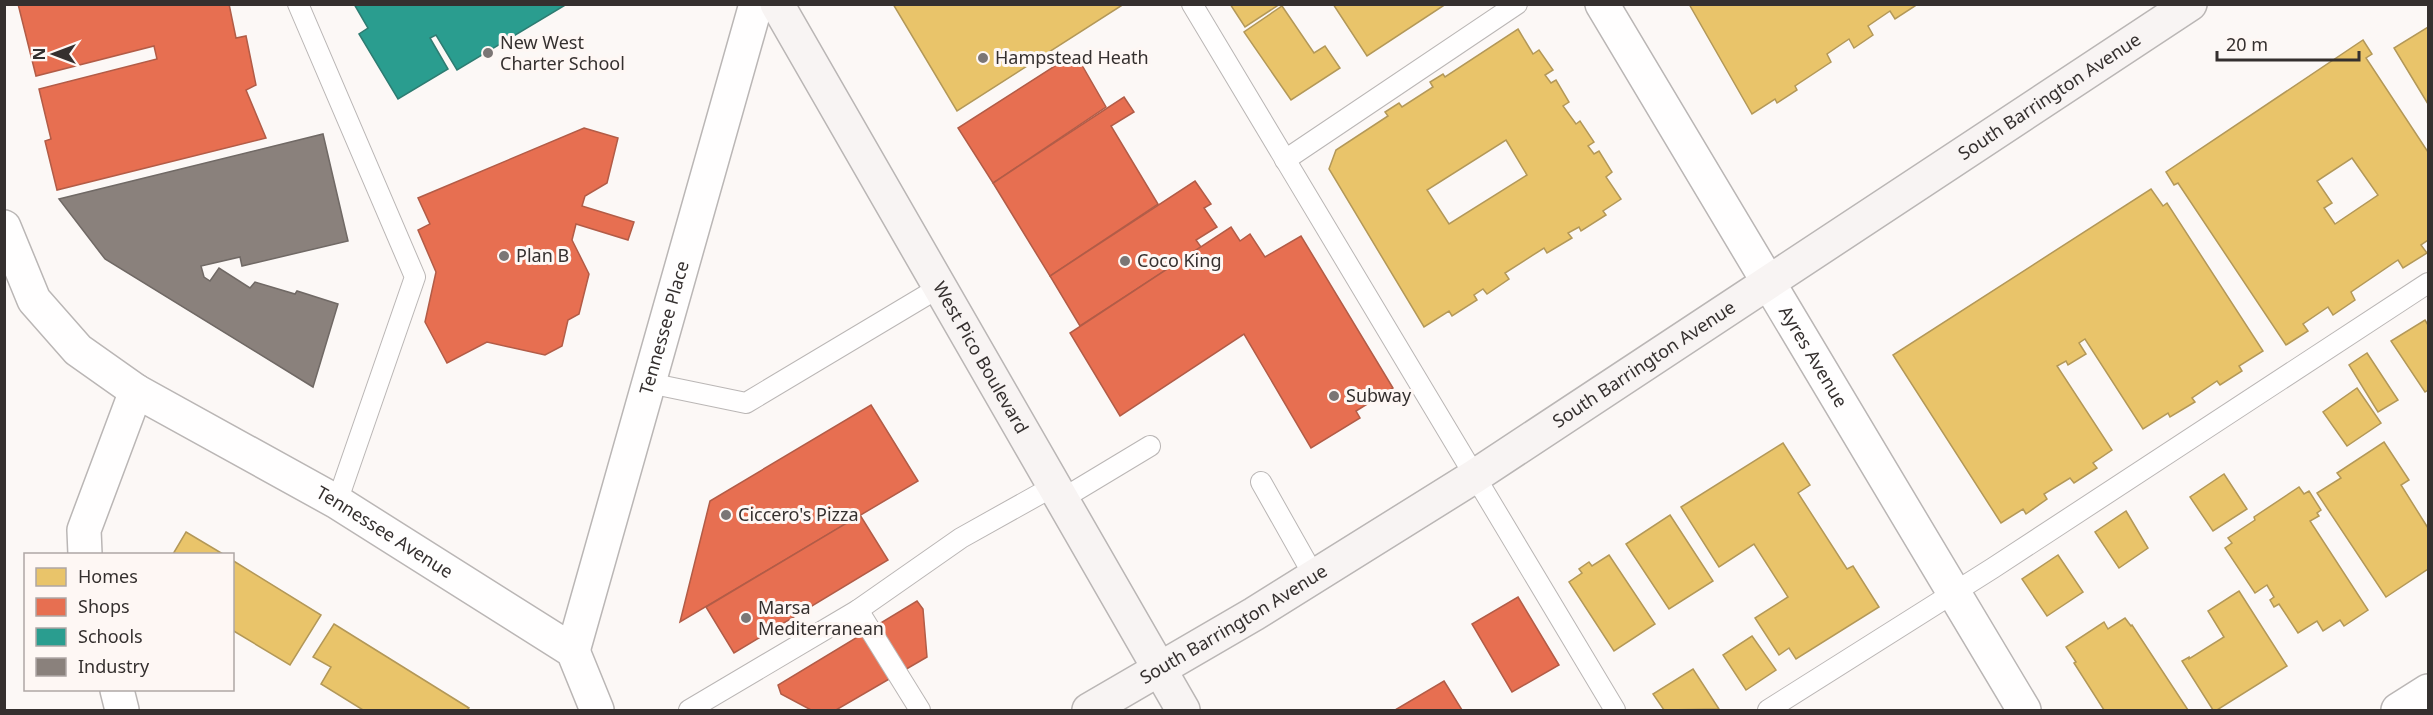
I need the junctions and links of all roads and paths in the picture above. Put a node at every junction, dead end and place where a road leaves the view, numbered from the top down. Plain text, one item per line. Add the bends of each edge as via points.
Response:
1 (298, 4) edge
2 (756, 4) edge
3 (777, 4) edge
4 (1192, 4) edge
5 (1517, 4) edge
6 (1602, 4) edge
7 (2190, 4) edge
8 (1285, 159) junction
9 (4, 227) edge
10 (1768, 282) junction
11 (2428, 283) edge
12 (940, 287) junction
13 (650, 383) junction
14 (136, 391) junction
15 (1150, 446) dead end
16 (1475, 476) junction
17 (1261, 482) dead end
18 (1058, 493) junction
19 (337, 502) junction
20 (85, 553) edge
21 (1314, 576) junction
22 (1954, 593) junction
23 (858, 610) junction
24 (573, 651) junction
25 (1159, 670) junction
26 (117, 691) edge
27 (2428, 691) edge
28 (122, 711) edge
29 (597, 711) edge
30 (689, 711) edge
31 (920, 711) edge
32 (1089, 711) edge
33 (1183, 711) edge
34 (1615, 711) edge
35 (1768, 711) edge
36 (2024, 711) edge
37 (2398, 711) edge

1 - 19 lane via 415,277
2 - 13 street, Tennessee Place
3 - 12 street, West Pico Boulevard
4 - 8 lane
5 - 8 lane
6 - 10 street, Ayres Avenue
7 - 10 street, South Barrington Avenue
8 - 16 lane
9 - 14 street, Tennessee Avenue via 34,300 78,350
10 - 16 street, South Barrington Avenue
10 - 22 street, Ayres Avenue
11 - 22 lane
12 - 13 lane via 746,403
12 - 18 street, West Pico Boulevard
13 - 24 street, Tennessee Place
14 - 19 street, Tennessee Avenue
14 - 20 street via 84,531
15 - 18 lane
16 - 21 street, South Barrington Avenue
16 - 34 lane
17 - 21 lane
18 - 23 lane via 961,538
18 - 25 street, West Pico Boulevard
19 - 24 street, Tennessee Avenue
21 - 25 street, South Barrington Avenue
22 - 35 lane
22 - 36 street, Ayres Avenue
23 - 30 lane
23 - 31 lane
24 - 29 street
25 - 32 street, South Barrington Avenue
25 - 33 street, West Pico Boulevard
26 - 28 street
27 - 37 street

